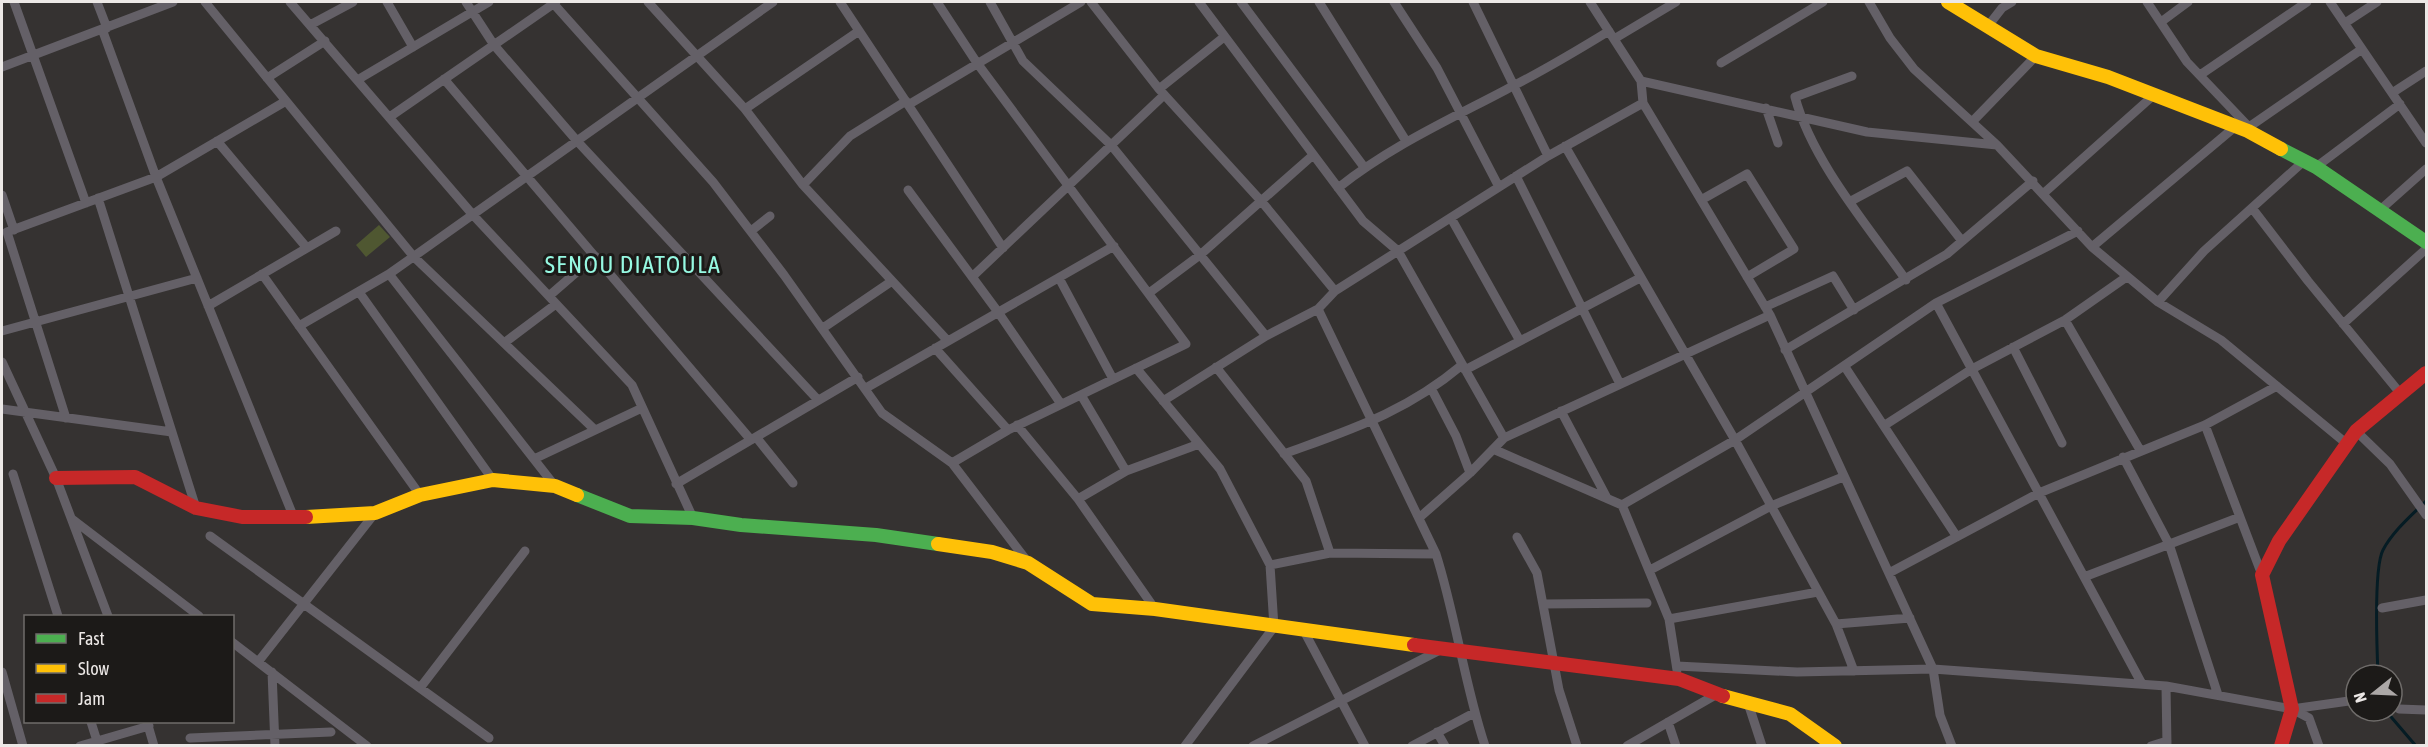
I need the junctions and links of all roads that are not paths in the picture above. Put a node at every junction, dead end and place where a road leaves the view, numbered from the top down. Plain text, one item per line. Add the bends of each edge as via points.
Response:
1 (14, 2) edge
2 (97, 2) edge
3 (172, 2) edge
4 (205, 2) edge
5 (290, 2) edge
6 (353, 2) edge
7 (387, 2) edge
8 (466, 2) edge
9 (489, 2) edge
10 (554, 2) edge
11 (648, 2) edge
12 (773, 2) edge
13 (840, 2) edge
14 (937, 2) edge
15 (990, 2) edge
16 (1081, 2) edge
17 (1091, 2) edge
18 (1198, 2) edge
19 (1241, 2) edge
20 (1319, 2) edge
21 (1394, 2) edge
22 (1473, 2) edge
23 (1590, 2) edge
24 (1676, 2) edge
25 (1822, 2) edge
26 (1869, 2) edge
27 (1948, 2) edge
28 (2012, 2) edge
29 (2147, 2) edge
30 (2188, 2) edge
31 (2307, 2) edge
32 (2330, 2) edge
33 (2377, 2) edge
34 (472, 12) junction
35 (2161, 21) junction
36 (2345, 23) junction
37 (310, 25) junction
38 (1988, 26) junction
39 (105, 28) junction
40 (859, 30) junction
41 (1612, 35) junction
42 (1224, 37) junction
43 (325, 41) junction
44 (1012, 43) junction
45 (494, 45) junction
46 (413, 47) junction
47 (2362, 49) junction
48 (33, 55) junction
49 (697, 56) junction
50 (2036, 56) junction
51 (977, 63) junction
52 (1721, 63) dead end
53 (2, 67) edge
54 (2427, 71) edge
55 (2200, 75) junction
56 (1852, 76) dead end
57 (267, 78) junction
58 (359, 79) junction
59 (444, 79) junction
60 (1641, 81) junction
61 (1516, 85) junction
62 (1161, 92) junction
63 (2392, 93) junction
64 (2155, 94) junction
65 (638, 98) junction
66 (286, 101) junction
67 (907, 103) junction
68 (1643, 103) junction
69 (2400, 104) junction
70 (1766, 108) junction
71 (745, 109) junction
72 (1460, 113) junction
73 (1800, 115) junction
74 (391, 116) junction
75 (1972, 122) junction
76 (2244, 128) junction
77 (217, 141) junction
78 (576, 141) junction
79 (1406, 141) junction
80 (1778, 143) dead end
81 (2427, 143) edge
82 (1111, 145) junction
83 (1997, 145) junction
84 (1565, 146) junction
85 (1312, 156) junction
86 (1548, 156) junction
87 (2310, 164) junction
88 (1365, 167) junction
89 (2427, 169) edge
90 (527, 176) junction
91 (156, 177) junction
92 (1516, 177) junction
93 (2032, 181) junction
94 (803, 185) junction
95 (1069, 185) junction
96 (1499, 187) junction
97 (1338, 188) junction
98 (908, 190) dead end
99 (2044, 193) junction
100 (2, 195) edge
101 (98, 198) junction
102 (1701, 200) junction
103 (1851, 201) junction
104 (1262, 202) junction
105 (86, 203) junction
106 (2252, 208) junction
107 (2380, 210) junction
108 (473, 214) junction
109 (770, 216) dead end
110 (1450, 218) junction
111 (14, 230) junction
112 (336, 231) dead end
113 (751, 231) junction
114 (2078, 231) junction
115 (1962, 241) junction
116 (2427, 242) edge
117 (1114, 246) junction
118 (2092, 247) junction
119 (307, 248) junction
120 (1003, 248) junction
121 (2427, 249) edge
122 (1398, 251) junction
123 (1200, 255) junction
124 (595, 256) junction
125 (414, 257) junction
126 (262, 274) junction
127 (389, 274) junction
128 (972, 277) junction
129 (1747, 277) junction
130 (197, 278) junction
131 (1059, 278) junction
132 (1640, 278) junction
133 (2125, 278) junction
134 (1906, 280) junction
135 (892, 281) junction
136 (1335, 291) junction
137 (359, 292) junction
138 (1149, 293) junction
139 (549, 296) junction
140 (129, 297) junction
141 (2158, 302) junction
142 (1936, 303) junction
143 (556, 304) junction
144 (208, 306) junction
145 (1583, 308) junction
146 (1318, 309) junction
147 (1854, 310) junction
148 (1767, 311) junction
149 (998, 312) junction
150 (2065, 320) junction
151 (36, 322) junction
152 (2343, 324) junction
153 (299, 326) junction
154 (823, 328) junction
155 (2, 332) edge
156 (1266, 336) junction
157 (947, 340) junction
158 (1520, 341) junction
159 (504, 343) junction
160 (2013, 347) junction
161 (934, 348) junction
162 (1785, 350) junction
163 (1684, 355) junction
164 (2, 362) edge
165 (1216, 367) junction
166 (1464, 367) junction
167 (1845, 367) junction
168 (1136, 368) junction
169 (1972, 369) junction
170 (2427, 373) edge
171 (858, 377) junction
172 (1113, 379) junction
173 (1620, 384) junction
174 (2277, 386) junction
175 (866, 388) junction
176 (1432, 390) junction
177 (2400, 393) junction
178 (1805, 394) junction
179 (1081, 395) junction
180 (818, 400) junction
181 (1163, 401) junction
182 (1061, 404) junction
183 (642, 408) junction
184 (2, 409) edge
185 (22, 411) junction
186 (1561, 411) junction
187 (66, 418) junction
188 (1372, 422) junction
189 (1885, 425) junction
190 (2205, 425) junction
191 (1013, 427) junction
192 (595, 430) junction
193 (2356, 431) junction
194 (172, 432) junction
195 (754, 438) junction
196 (1504, 438) junction
197 (1735, 440) junction
198 (2062, 443) dead end
199 (1199, 444) junction
200 (2347, 444) junction
201 (1493, 449) junction
202 (2140, 450) junction
203 (1284, 454) junction
204 (2123, 457) junction
205 (534, 459) junction
206 (952, 463) junction
207 (1126, 471) junction
208 (1470, 473) junction
209 (13, 474) dead end
210 (1843, 477) junction
211 (56, 478) junction
212 (493, 480) junction
213 (793, 483) dead end
214 (676, 484) junction
215 (555, 486) junction
216 (2039, 493) junction
217 (420, 495) junction
218 (1607, 498) junction
219 (1078, 499) junction
220 (1622, 505) junction
221 (1771, 507) junction
222 (196, 508) junction
223 (375, 513) junction
224 (2427, 515) edge
225 (2240, 517) junction
226 (71, 518) junction
227 (294, 518) junction
228 (693, 518) junction
229 (1419, 518) junction
230 (210, 536) dead end
231 (1517, 537) dead end
232 (1957, 537) junction
233 (2169, 544) junction
234 (525, 551) dead end
235 (1330, 553) junction
236 (1436, 554) junction
237 (1028, 563) junction
238 (1270, 566) junction
239 (1650, 570) junction
240 (1889, 573) junction
241 (2262, 575) junction
242 (2084, 577) junction
243 (1818, 592) junction
244 (2427, 600) edge
245 (1647, 603) dead end
246 (303, 604) junction
247 (1543, 604) junction
248 (2382, 608) dead end
249 (1155, 609) junction
250 (58, 615) edge
251 (108, 615) edge
252 (198, 615) edge
253 (1910, 618) junction
254 (1669, 619) junction
255 (1836, 624) junction
256 (1274, 627) junction
257 (1304, 631) junction
258 (234, 644) edge
259 (1442, 648) junction
260 (1460, 651) junction
261 (258, 662) junction
262 (1554, 663) junction
263 (1933, 669) junction
264 (1854, 671) junction
265 (2, 672) edge
266 (272, 672) junction
267 (1678, 672) junction
268 (2142, 684) junction
269 (2166, 686) junction
270 (420, 688) junction
271 (1717, 694) junction
272 (2218, 695) junction
273 (1341, 700) junction
274 (2344, 702) edge
275 (1748, 703) junction
276 (2292, 709) junction
277 (2404, 710) edge
278 (2427, 710) edge
279 (1474, 713) junction
280 (1668, 722) junction
281 (91, 723) edge
282 (148, 724) edge
283 (331, 732) dead end
284 (1437, 732) junction
285 (274, 734) junction
286 (190, 738) dead end
287 (489, 738) dead end
288 (97, 741) junction
289 (2167, 743) edge
290 (23, 746) edge
291 (80, 746) edge
292 (154, 746) edge
293 (275, 746) edge
294 (367, 746) edge
295 (1185, 746) edge
296 (1253, 746) edge
297 (1365, 746) edge
298 (1412, 746) edge
299 (1445, 746) edge
300 (1485, 746) edge
301 (1577, 746) edge
302 (1627, 746) edge
303 (1676, 746) edge
304 (1762, 746) edge
305 (1835, 746) edge
306 (1952, 746) edge
307 (2151, 746) edge
308 (2281, 746) edge
309 (2319, 746) edge

1 - 48 street
2 - 39 street
3 - 39 street
4 - 57 street
5 - 37 street
6 - 37 street
7 - 46 street
8 - 34 street
9 - 34 street
10 - 45 street
10 - 65 street
11 - 49 street
12 - 49 street
13 - 40 street
14 - 51 street
15 - 44 street
16 - 44 street
17 - 62 street
18 - 42 street
19 - 88 street
20 - 79 street
21 - 72 street via 1437,68
22 - 61 street
23 - 41 street
24 - 41 street
25 - 52 street
26 - 75 street via 1914,69
27 - 38 street
28 - 38 street
29 - 35 street
30 - 35 street
31 - 55 street
32 - 36 street
33 - 36 street
34 - 45 street
34 - 46 street
35 - 55 street
36 - 47 street
37 - 43 street
38 - 50 street
39 - 48 street
39 - 91 street
40 - 67 street
40 - 71 street
41 - 60 street
41 - 61 street
42 - 62 street
42 - 85 street
43 - 57 street
43 - 58 street
44 - 51 street
44 - 82 street via 1023,61
45 - 59 street
45 - 78 street
46 - 58 street
47 - 63 street
47 - 76 street
48 - 53 street
48 - 105 street
49 - 65 street
49 - 71 street
50 - 64 street
50 - 75 street
51 - 67 street
51 - 95 street
54 - 63 street
55 - 76 street
56 - 73 street via 1795,98
57 - 66 street
58 - 74 street
59 - 74 street
59 - 90 street
60 - 68 street
60 - 70 street
61 - 72 street
61 - 86 street
62 - 82 street
62 - 104 street
63 - 69 street
64 - 76 street
64 - 99 street
65 - 78 street
65 - 113 street
66 - 77 street
66 - 125 street
67 - 94 street via 850,136
67 - 120 street
68 - 84 street
68 - 102 street
69 - 81 street
69 - 87 street
70 - 73 street
70 - 80 street
71 - 94 street
72 - 79 street
72 - 96 street
73 - 83 street via 1867,132
73 - 103 street
74 - 108 street
75 - 83 street
76 - 87 street
76 - 118 street
77 - 91 street
77 - 119 street
78 - 90 street
78 - 180 street
79 - 88 street
82 - 95 street
82 - 123 street
83 - 93 street
84 - 86 street
84 - 132 street
85 - 97 street
85 - 104 street
86 - 92 street
87 - 106 street
87 - 107 street
88 - 97 street
89 - 107 street
90 - 108 street
90 - 124 street
91 - 101 street
91 - 130 street
92 - 96 street
92 - 145 street
93 - 99 street
93 - 115 street
94 - 135 street
95 - 117 street
95 - 120 street
96 - 110 street
97 - 122 street via 1363,220
98 - 128 street
99 - 114 street
100 - 111 street
101 - 105 street
101 - 140 street
102 - 129 street
102 - 129 street via 1747,174 1794,249
103 - 115 street via 1907,171
103 - 134 street
104 - 123 street
104 - 136 street
105 - 111 street
106 - 141 street via 2204,251
106 - 152 street
107 - 116 street
108 - 125 street
108 - 139 street
109 - 113 street
110 - 122 street
110 - 158 street
111 - 151 street via 7,232
112 - 119 street
113 - 154 street
114 - 118 street
114 - 142 street
115 - 134 street
117 - 131 street
117 - 138 street
118 - 133 street
119 - 126 street
120 - 128 street
121 - 152 street
122 - 136 street
122 - 166 street
123 - 138 street
123 - 156 street
124 - 139 street
124 - 195 street
125 - 127 street
125 - 159 street
126 - 144 street
126 - 153 street
127 - 137 street
127 - 205 street
128 - 149 street
129 - 148 street
130 - 140 street
130 - 144 street
131 - 149 street
131 - 172 street
132 - 145 street
132 - 163 street
133 - 141 street
133 - 150 street
134 - 147 street
135 - 154 street
135 - 157 street
136 - 146 street
137 - 153 street
137 - 212 street
138 - 168 street via 1186,344
139 - 143 street
140 - 151 street
140 - 194 street
141 - 174 street via 2221,340
142 - 167 street
142 - 169 street
143 - 159 street
143 - 183 street via 632,385
144 - 227 street
145 - 158 street
145 - 173 street
146 - 156 street
146 - 188 street
147 - 148 street via 1833,276
147 - 162 street
148 - 162 street
148 - 163 street
149 - 157 street
149 - 182 street
150 - 160 street
150 - 202 street
151 - 155 street
151 - 187 street
152 - 177 street
153 - 217 street
154 - 171 street
156 - 165 street
157 - 161 street
158 - 166 street
159 - 192 street
160 - 169 street
160 - 198 street
161 - 175 street
161 - 191 street
162 - 178 street
163 - 173 street
163 - 197 street
164 - 185 street
165 - 181 street
165 - 203 street
166 - 176 street
166 - 196 street
167 - 178 street
167 - 189 street
168 - 172 street
168 - 181 street
169 - 189 street
169 - 216 street
170 - 177 street
171 - 175 street
171 - 180 street
172 - 179 street
173 - 186 street
174 - 190 street
174 - 200 street
175 - 206 street via 882,413
176 - 188 street
176 - 208 street
177 - 193 street
178 - 197 street
178 - 210 street
179 - 182 street
179 - 207 street
180 - 195 street
181 - 199 street
182 - 191 street
183 - 192 street
183 - 214 street
184 - 185 street
185 - 187 street
185 - 211 street
186 - 196 street
186 - 218 street
187 - 194 street
188 - 203 street
188 - 229 street
189 - 232 street
190 - 202 street
190 - 225 street
191 - 206 street
191 - 219 street
192 - 205 street
193 - 200 street
193 - 224 street via 2390,464
194 - 222 street
195 - 213 street
195 - 214 street
196 - 201 street
197 - 220 street
197 - 221 street
199 - 207 street
199 - 238 street via 1220,469
200 - 241 street via 2279,541
201 - 208 street
201 - 218 street
202 - 204 street
203 - 235 street via 1306,482
204 - 216 street
204 - 233 street
205 - 215 street
206 - 237 street
207 - 219 street
208 - 229 street
209 - 250 street
210 - 221 street
210 - 240 street
211 - 222 street via 135,477
211 - 226 street
212 - 215 street
212 - 217 street
214 - 228 street
215 - 228 street via 630,516
216 - 232 street
216 - 242 street
217 - 223 street
218 - 220 street
219 - 249 street
220 - 239 street
221 - 239 street
221 - 243 street
222 - 227 street via 242,517
223 - 227 street
223 - 246 street
225 - 233 street
225 - 241 street
226 - 251 street
226 - 252 street
228 - 237 street via 876,535 992,552
229 - 236 street
230 - 246 street
231 - 247 street via 1538,573
232 - 240 street
233 - 242 street
233 - 272 street
234 - 270 street
235 - 236 street
235 - 238 street
236 - 260 street
237 - 249 street via 1092,604
238 - 256 street
239 - 254 street
240 - 253 street
241 - 276 street
242 - 268 street
243 - 254 street
243 - 255 street
244 - 248 street
245 - 247 street
246 - 261 street
246 - 270 street
247 - 262 street
249 - 256 street
253 - 255 street
253 - 263 street
254 - 267 street
255 - 264 street
256 - 257 street
256 - 295 street
257 - 259 street
257 - 273 street
258 - 261 street
259 - 260 street
259 - 273 street
260 - 262 street
260 - 279 street
261 - 266 street
262 - 267 street
262 - 301 street
263 - 264 street
263 - 268 street
263 - 306 street via 1940,715
264 - 267 street
265 - 290 street
266 - 285 street
266 - 294 street
267 - 271 street
268 - 269 street
269 - 272 street
269 - 289 street
270 - 287 street
271 - 275 street
271 - 280 street
272 - 276 street
273 - 296 street
273 - 297 street
274 - 276 street
275 - 304 street
275 - 305 street via 1790,714
276 - 308 street
276 - 309 street via 2309,718
277 - 278 street
279 - 284 street
279 - 300 street
280 - 302 street
280 - 303 street
281 - 288 street
282 - 288 street
282 - 292 street
283 - 285 street
284 - 298 street
284 - 299 street
285 - 286 street
285 - 293 street
288 - 291 street
289 - 307 street

